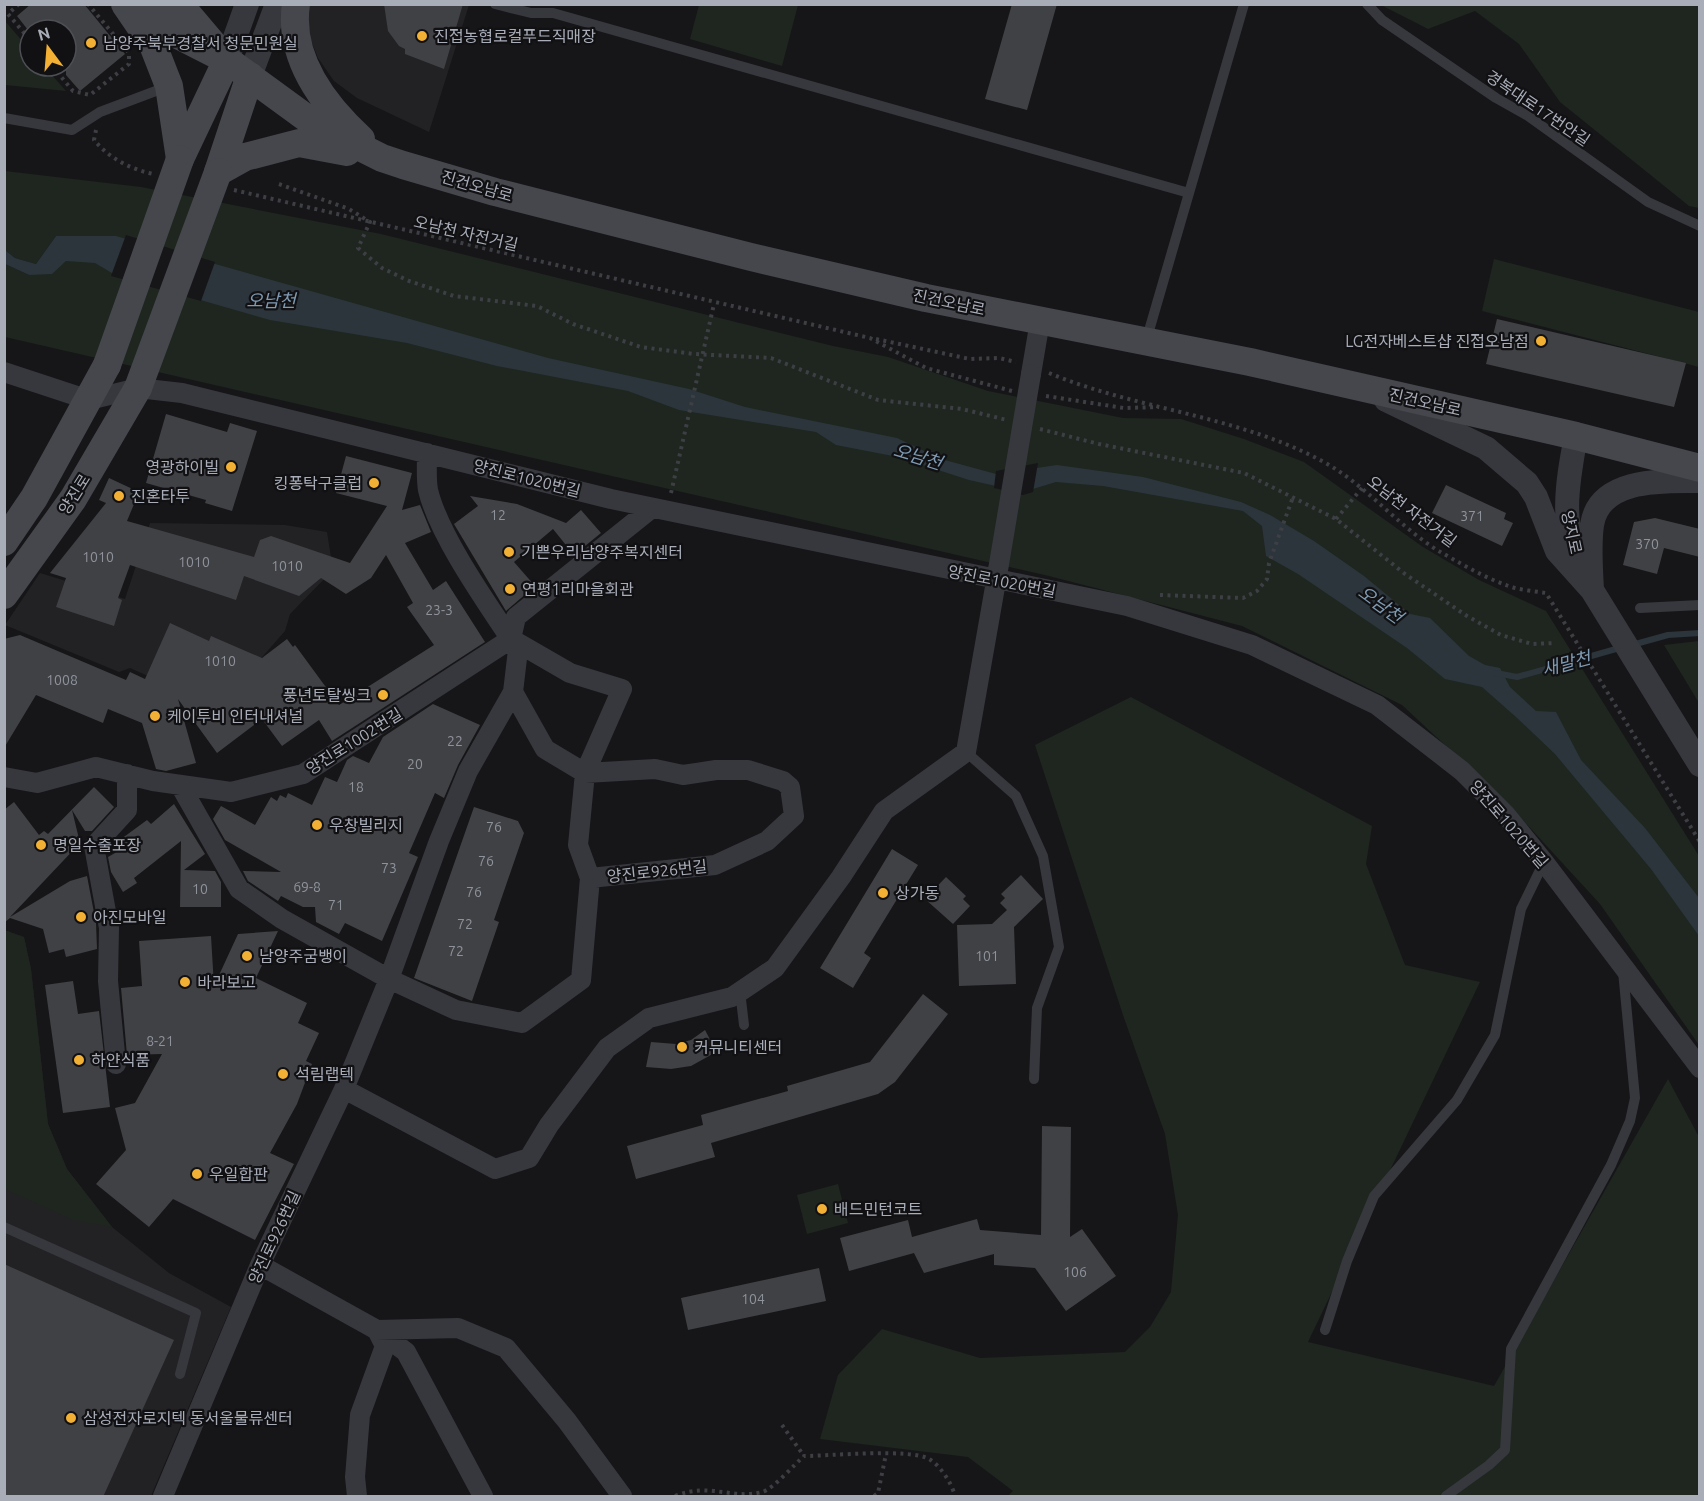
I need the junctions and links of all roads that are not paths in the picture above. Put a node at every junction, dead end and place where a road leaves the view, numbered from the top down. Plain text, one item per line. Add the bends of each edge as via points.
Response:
1 (125, 4) edge
2 (143, 4) edge
3 (179, 4) edge
4 (247, 4) edge
5 (277, 4) edge
6 (296, 4) edge
7 (495, 4) edge
8 (1244, 4) edge
9 (1366, 4) edge
10 (238, 68) junction
11 (169, 86) junction
12 (4, 118) edge
13 (382, 158) junction
14 (169, 167) junction
15 (221, 180) junction
16 (1189, 193) junction
17 (1700, 226) edge
18 (1040, 321) junction
19 (1146, 341) junction
20 (4, 372) edge
21 (1360, 387) junction
22 (138, 388) junction
23 (89, 400) junction
24 (1576, 436) junction
25 (427, 453) junction
26 (1700, 468) edge
27 (1700, 481) edge
28 (659, 509) junction
29 (4, 542) edge
30 (997, 574) junction
31 (1592, 590) junction
32 (4, 595) edge
33 (1700, 605) edge
34 (1640, 608) dead end
35 (512, 639) junction
36 (513, 692) junction
37 (966, 752) junction
38 (1700, 765) edge
39 (585, 773) junction
40 (127, 774) junction
41 (4, 777) edge
42 (180, 785) junction
43 (1544, 862) junction
44 (590, 879) junction
45 (1622, 967) junction
46 (389, 979) junction
47 (740, 991) junction
48 (744, 1025) dead end
49 (116, 1064) dead end
50 (1700, 1068) edge
51 (1034, 1079) dead end
52 (344, 1089) junction
53 (4, 1227) edge
54 (260, 1265) junction
55 (377, 1330) junction
56 (1325, 1330) dead end
57 (180, 1374) dead end
58 (163, 1497) edge
59 (357, 1497) edge
60 (483, 1497) edge
61 (622, 1497) edge
62 (1446, 1497) edge

1 - 11 main road via 153,45
2 - 10 main road, 진건오남로 via 174,33
3 - 10 main road, 진건오남로
4 - 10 street
5 - 10 street
6 - 13 main road via 298,48 317,87 336,116
7 - 16 lane via 531,13 553,13
8 - 16 lane
9 - 17 lane, 경복대로17번안길 via 1382,20 1528,116 1648,202
10 - 13 main road, 진건오남로 via 316,125
10 - 14 main road
10 - 15 main road
11 - 12 lane via 100,112 72,130
11 - 14 main road
13 - 15 main road via 299,143 244,157
13 - 18 main road, 진건오남로 via 495,192 751,257
14 - 23 main road, 양진로, bridge via 107,365
15 - 22 main road, 양진로, bridge
16 - 19 lane
18 - 19 main road, 진건오남로
18 - 30 street, bridge
19 - 21 main road, 진건오남로
20 - 23 street
21 - 24 main road, 진건오남로
21 - 31 street via 1486,448 1518,473 1536,497 1557,551
22 - 23 street
22 - 25 street, 양진로1020번길 via 182,393
22 - 32 main road, 양진로 via 73,499
23 - 29 main road, 양진로 via 34,498
24 - 26 main road, 진건오남로
24 - 31 street, 양지로 via 1565,495 1567,517 1581,570
25 - 28 street, 양진로1020번길
25 - 35 street via 428,490 443,526 469,575
27 - 31 street via 1655,482 1631,486 1609,496 1592,522
28 - 30 street, 양진로1020번길
28 - 35 street via 516,617
30 - 37 street
30 - 43 street, 양진로1020번길 via 1128,606 1252,645 1377,705 1462,771 1506,815
31 - 38 street
33 - 34 lane
35 - 36 street, 양진로926번길 via 518,650
35 - 39 street via 570,673 622,689
35 - 42 street, 양진로1002번길 via 303,774 231,792
36 - 39 street via 545,749
36 - 46 street, 양진로926번길 via 468,771
37 - 47 street via 884,811 775,968
37 - 51 lane via 1016,796 1043,856 1059,947 1037,1008
39 - 44 street, 양진로926번길 via 578,845
39 - 44 street, 양진로926번길 via 655,769 683,775 748,770 790,787 794,816 767,841 715,865
40 - 41 street, 양진로1002번길 via 96,766 37,783
40 - 42 street, 양진로1002번길
40 - 49 street via 127,810 94,846 109,928 108,981
42 - 46 street, 양진로926번길 via 239,889 282,919
43 - 45 street, 양진로1020번길
43 - 56 lane via 1521,909 1495,1035 1457,1100 1374,1196 1347,1261
44 - 46 street, 양진로926번길 via 581,980 522,1023 456,1010
45 - 50 street, 양진로1020번길
45 - 62 lane via 1635,1098 1630,1121 1606,1174 1511,1349 1504,1450
46 - 52 street, 양진로926번길
47 - 48 lane
47 - 52 street via 732,997 650,1018 607,1048 529,1158 495,1169
52 - 54 street, 양진로926번길
53 - 57 lane via 196,1313
54 - 55 street
54 - 58 street, 양진로926번길
55 - 59 street via 385,1346 360,1415
55 - 60 street via 406,1352
55 - 61 street via 458,1328 506,1348 567,1421

